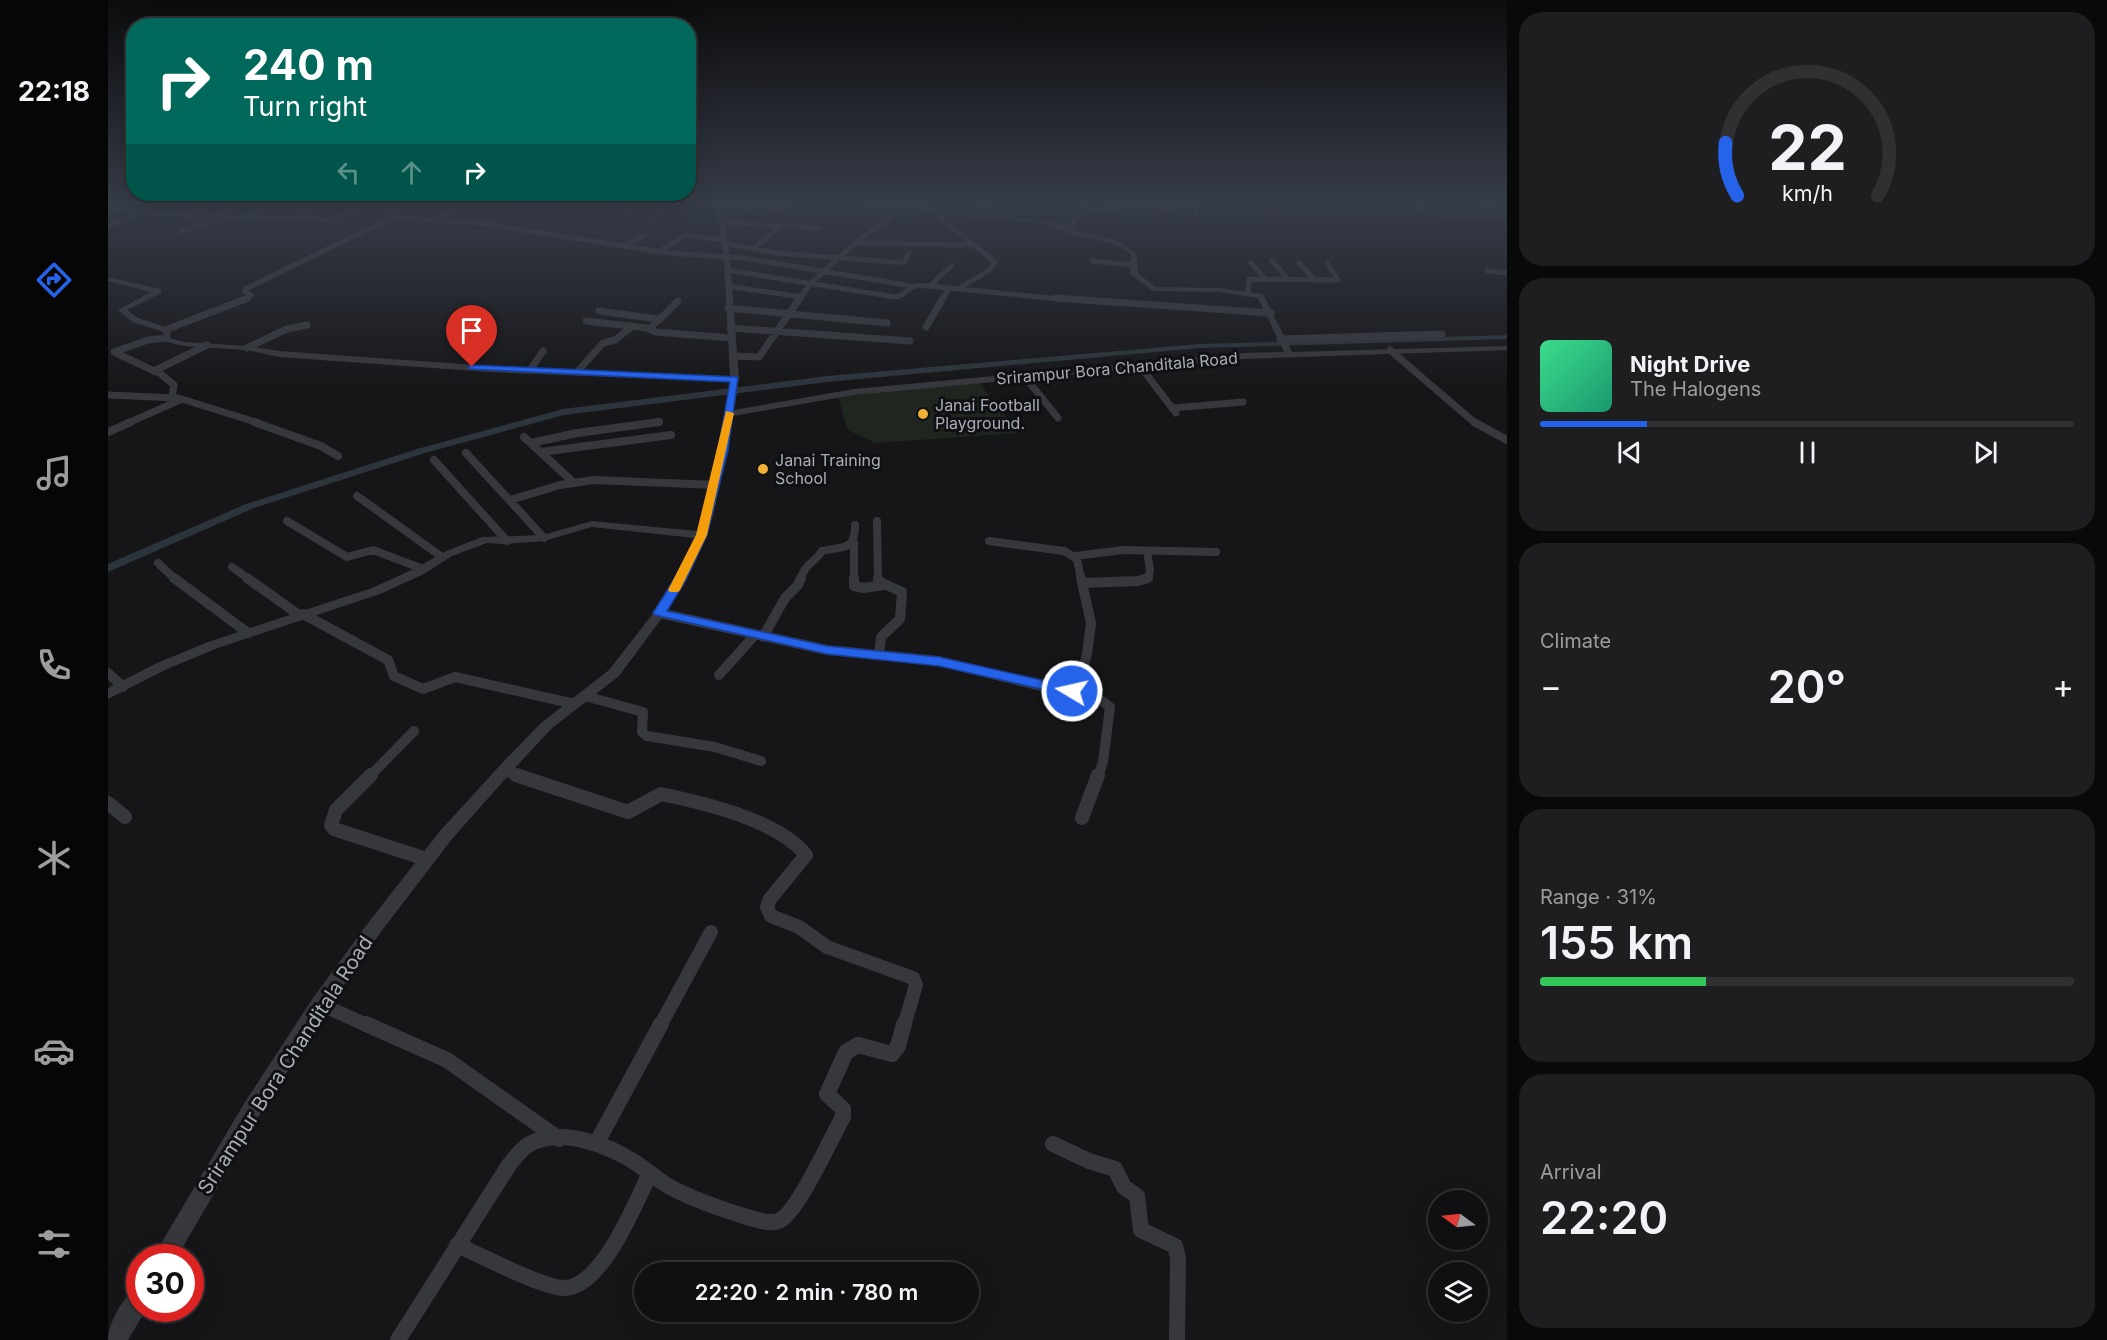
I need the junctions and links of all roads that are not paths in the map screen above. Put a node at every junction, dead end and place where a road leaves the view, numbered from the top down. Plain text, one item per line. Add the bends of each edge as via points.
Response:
1 (1251, 263) dead end
2 (1299, 263) dead end
3 (1327, 263) dead end
4 (299, 264) edge
5 (726, 264) edge
6 (776, 264) edge
7 (834, 264) edge
8 (994, 264) edge
9 (1118, 264) edge
10 (1274, 264) edge
11 (952, 265) dead end
12 (1133, 265) joint
13 (727, 270) junction
14 (1487, 271) dead end
15 (826, 272) junction
16 (1507, 273) edge
17 (108, 279) edge
18 (1265, 279) junction
19 (1289, 280) junction
20 (1315, 280) junction
21 (810, 284) junction
22 (727, 286) junction
23 (912, 286) junction
24 (930, 286) junction
25 (949, 288) junction
26 (958, 289) junction
27 (1153, 289) junction
28 (1248, 293) junction
29 (802, 297) junction
30 (678, 301) dead end
31 (1154, 305) junction
32 (729, 308) junction
33 (599, 311) dead end
34 (1271, 313) junction
35 (790, 314) junction
36 (659, 320) junction
37 (586, 321) dead end
38 (886, 322) dead end
39 (307, 325) dead end
40 (631, 327) junction
41 (926, 327) dead end
42 (730, 328) junction
43 (650, 330) junction
44 (777, 331) junction
45 (166, 334) junction
46 (1442, 334) dead end
47 (731, 338) junction
48 (910, 341) dead end
49 (207, 345) junction
50 (1284, 345) junction
51 (247, 348) junction
52 (1507, 348) edge
53 (1390, 350) junction
54 (543, 351) dead end
55 (733, 356) junction
56 (1140, 366) junction
57 (530, 370) junction
58 (156, 372) junction
59 (577, 372) junction
60 (1025, 377) junction
61 (734, 386) junction
62 (108, 395) edge
63 (178, 399) junction
64 (1243, 402) dead end
65 (660, 411) dead end
66 (730, 414) junction
67 (1058, 418) dead end
68 (659, 422) junction
69 (108, 432) edge
70 (671, 435) dead end
71 (660, 436) junction
72 (1507, 440) edge
73 (541, 452) junction
74 (466, 453) dead end
75 (338, 456) dead end
76 (434, 460) dead end
77 (573, 482) junction
78 (715, 484) junction
79 (357, 496) dead end
80 (510, 500) junction
81 (287, 521) dead end
82 (878, 521) dead end
83 (855, 525) dead end
84 (702, 535) junction
85 (544, 538) junction
86 (507, 541) junction
87 (989, 541) dead end
88 (854, 542) junction
89 (1147, 551) junction
90 (1216, 552) dead end
91 (1075, 556) junction
92 (442, 557) junction
93 (158, 562) dead end
94 (232, 567) dead end
95 (423, 569) junction
96 (1083, 584) junction
97 (884, 585) junction
98 (659, 613) junction
99 (301, 614) junction
100 (248, 633) junction
101 (759, 636) junction
102 (879, 656) junction
103 (108, 673) edge
104 (719, 675) dead end
105 (123, 687) junction
106 (1067, 691) junction
107 (108, 694) edge
108 (580, 700) junction
109 (414, 730) dead end
110 (761, 761) dead end
111 (504, 771) junction
112 (108, 803) edge
113 (125, 817) dead end
114 (1082, 818) dead end
115 (426, 860) junction
116 (711, 932) dead end
117 (320, 1004) junction
118 (559, 1139) junction
119 (596, 1144) junction
120 (1053, 1144) dead end
121 (650, 1173) junction
122 (172, 1244) edge
123 (457, 1245) junction
124 (126, 1321) edge
125 (114, 1340) edge
126 (398, 1340) edge
127 (1177, 1340) edge

1 - 18 street
2 - 20 street
3 - 20 street via 1339,279
4 - 45 street via 244,291 251,295 248,298
5 - 13 street, Srirampur Bora Chanditala Road
6 - 15 street
7 - 15 street
8 - 26 street
9 - 12 street
10 - 19 street
11 - 24 street
12 - 27 street via 1134,274
13 - 21 street
13 - 22 street, Srirampur Bora Chanditala Road
14 - 16 street
15 - 21 street
15 - 23 street
17 - 45 street via 158,291 122,310
18 - 19 street
18 - 28 street via 1247,281
19 - 20 street
21 - 23 street via 895,297
21 - 29 street
22 - 29 street
22 - 32 street, Srirampur Bora Chanditala Road
23 - 24 street
24 - 25 street
25 - 26 street
25 - 41 street
26 - 31 street
27 - 28 street
27 - 31 street
28 - 34 street via 1260,296
29 - 35 street
30 - 36 street
31 - 34 street
32 - 35 street
32 - 42 street, Srirampur Bora Chanditala Road
33 - 36 street
34 - 50 street
35 - 38 street
35 - 44 street
36 - 43 street
37 - 40 street
39 - 51 street via 287,328
40 - 43 street
40 - 59 street via 616,340 603,343
42 - 44 street
42 - 47 street, Srirampur Bora Chanditala Road
43 - 47 street
44 - 48 street
44 - 55 street via 759,357
45 - 49 street via 183,344
45 - 58 street via 114,352 118,358
46 - 50 street
47 - 55 street, Srirampur Bora Chanditala Road
49 - 51 street
49 - 58 street
50 - 53 street, Srirampur Bora Chanditala Road
50 - 56 street, Srirampur Bora Chanditala Road
51 - 57 street via 279,354
52 - 53 street, Srirampur Bora Chanditala Road
53 - 72 street via 1481,428
54 - 57 street
55 - 61 street, Srirampur Bora Chanditala Road
56 - 60 street, Srirampur Bora Chanditala Road
56 - 64 street via 1175,410
57 - 59 street
58 - 63 street via 174,385 172,396
59 - 61 street
60 - 66 street, Srirampur Bora Chanditala Road via 844,393
60 - 67 street
61 - 66 street, Srirampur Bora Chanditala Road
62 - 63 street
63 - 69 street
63 - 75 street via 250,420
65 - 68 street
66 - 78 street, Srirampur Bora Chanditala Road
68 - 71 street
68 - 73 street via 527,440
70 - 71 street
71 - 73 street
73 - 77 street
74 - 80 street
76 - 86 street
77 - 78 street
77 - 80 street
78 - 84 street, Srirampur Bora Chanditala Road
79 - 92 street
80 - 85 street
81 - 95 street via 346,557 373,550
82 - 97 street via 878,581
83 - 88 street
84 - 85 street via 592,524
84 - 98 street, Srirampur Bora Chanditala Road
85 - 86 street
86 - 92 street via 486,539
87 - 91 street via 1064,551
88 - 97 street via 854,586
88 - 101 street via 847,547 822,550 807,563 798,585
89 - 90 street
89 - 91 street via 1104,550
89 - 96 street via 1148,578
91 - 96 street
92 - 95 street
93 - 100 street via 178,583
94 - 99 street
95 - 99 street via 376,591
96 - 106 street via 1091,631 1079,686
97 - 102 street via 902,592 903,614 899,625 881,637
98 - 101 street
98 - 108 street, Srirampur Bora Chanditala Road via 614,673
99 - 100 street
99 - 108 street via 388,660 394,676 420,688 432,688 445,678 455,677
100 - 105 street via 162,666
101 - 102 street
101 - 104 street
102 - 106 street via 939,661
103 - 105 street
105 - 107 street
106 - 114 street via 1110,707 1104,762
108 - 110 street via 643,712 642,732 647,736 715,747
108 - 111 street, Srirampur Bora Chanditala Road via 546,726
109 - 115 street via 336,810 331,825
111 - 115 street, Srirampur Bora Chanditala Road
111 - 121 street via 628,812 661,794 760,825 798,845 806,855 770,899 768,912 827,947 907,974 915,981 894,1052 888,1055 855,1045 838,1065 827,1094 843,1109 843,1117 793,1208 783,1219 776,1222 736,1213 685,1194
112 - 113 street
115 - 117 street, Srirampur Bora Chanditala Road
116 - 119 street
117 - 118 street via 447,1060
117 - 122 street, Srirampur Bora Chanditala Road
118 - 119 street
118 - 123 street via 529,1144 521,1152
119 - 121 street via 613,1149
120 - 127 street via 1115,1169 1124,1187 1137,1196 1141,1230 1175,1246
121 - 123 street via 620,1233 594,1272 578,1285 565,1289 551,1286
123 - 126 street
124 - 125 street

